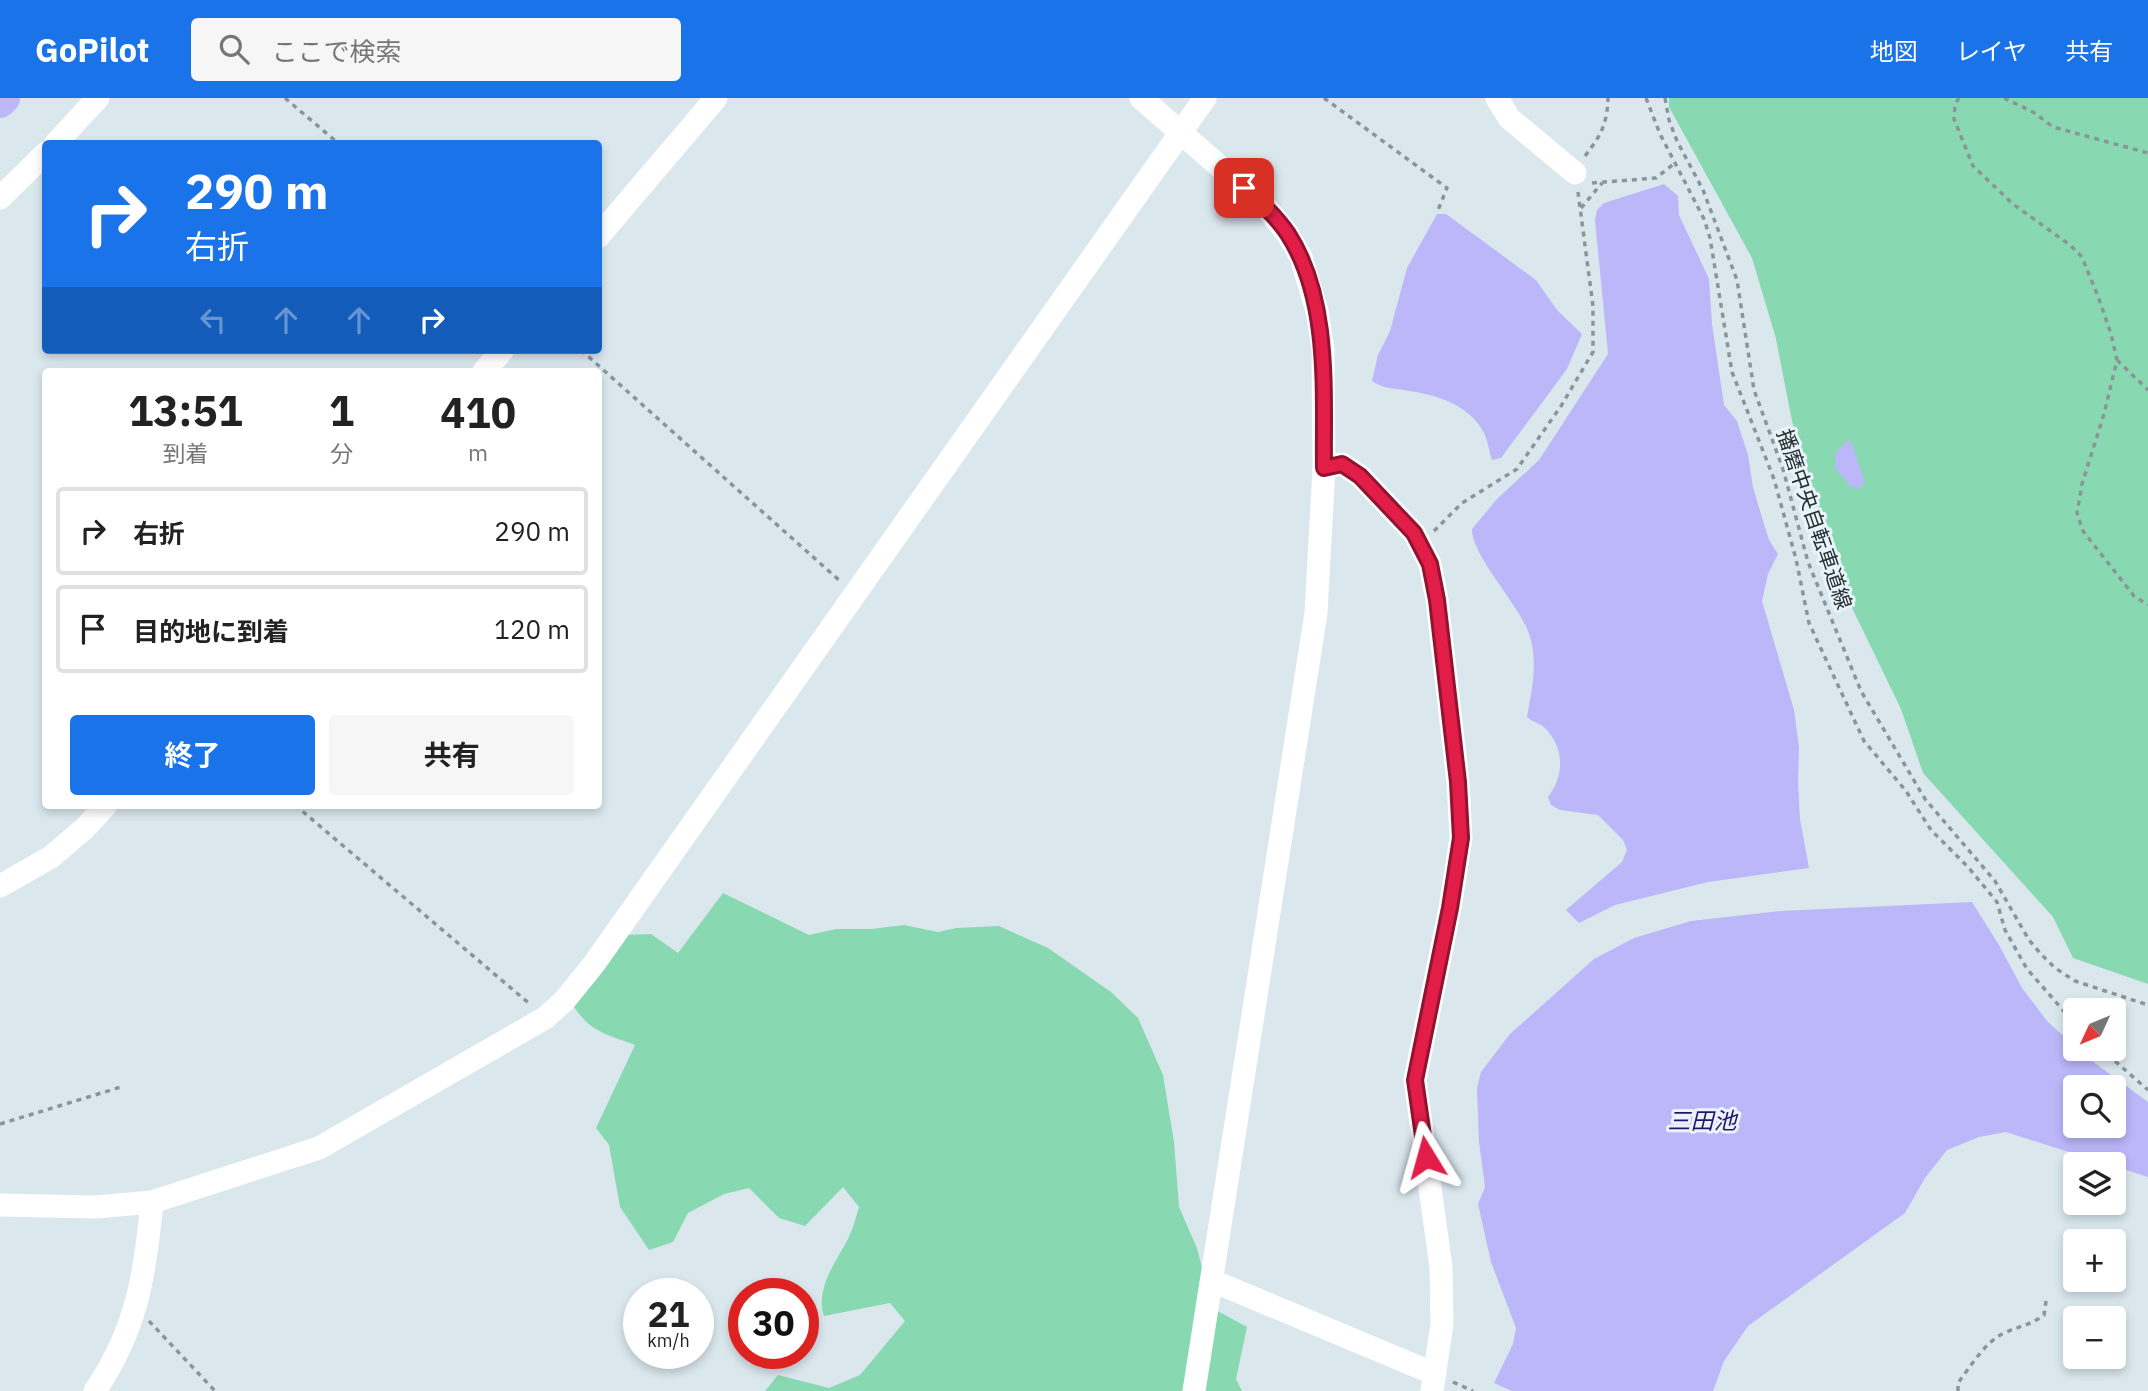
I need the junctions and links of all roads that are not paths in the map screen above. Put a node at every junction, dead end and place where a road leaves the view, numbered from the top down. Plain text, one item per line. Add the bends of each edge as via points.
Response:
1 (98, 98) edge
2 (716, 98) edge
3 (1141, 98) edge
4 (1205, 98) edge
5 (1497, 98) edge
6 (1182, 132) junction
7 (59, 140) edge
8 (42, 157) edge
9 (1575, 173) road end
10 (0, 198) edge
11 (602, 232) edge
12 (499, 354) edge
13 (487, 368) edge
14 (1324, 468) junction
15 (102, 809) edge
16 (0, 886) edge
17 (152, 1202) junction
18 (0, 1205) edge
19 (1213, 1281) junction
20 (1433, 1383) edge
21 (95, 1391) edge
22 (1194, 1391) edge

1 - 7 street
2 - 11 street
3 - 6 street
4 - 6 street
5 - 9 street via 1509,117
6 - 14 street via 1265,206 1301,257 1323,349
6 - 17 street via 564,1001 545,1018 319,1148
8 - 10 street
12 - 13 street
14 - 19 street via 1316,613
14 - 20 street via 1342,464 1360,476 1414,533 1430,564 1437,600 1461,838 1415,1080 1441,1268 1442,1324
15 - 16 street via 51,857
17 - 18 street via 96,1207
17 - 21 street via 146,1267 135,1311 113,1364
19 - 20 street
19 - 22 street

